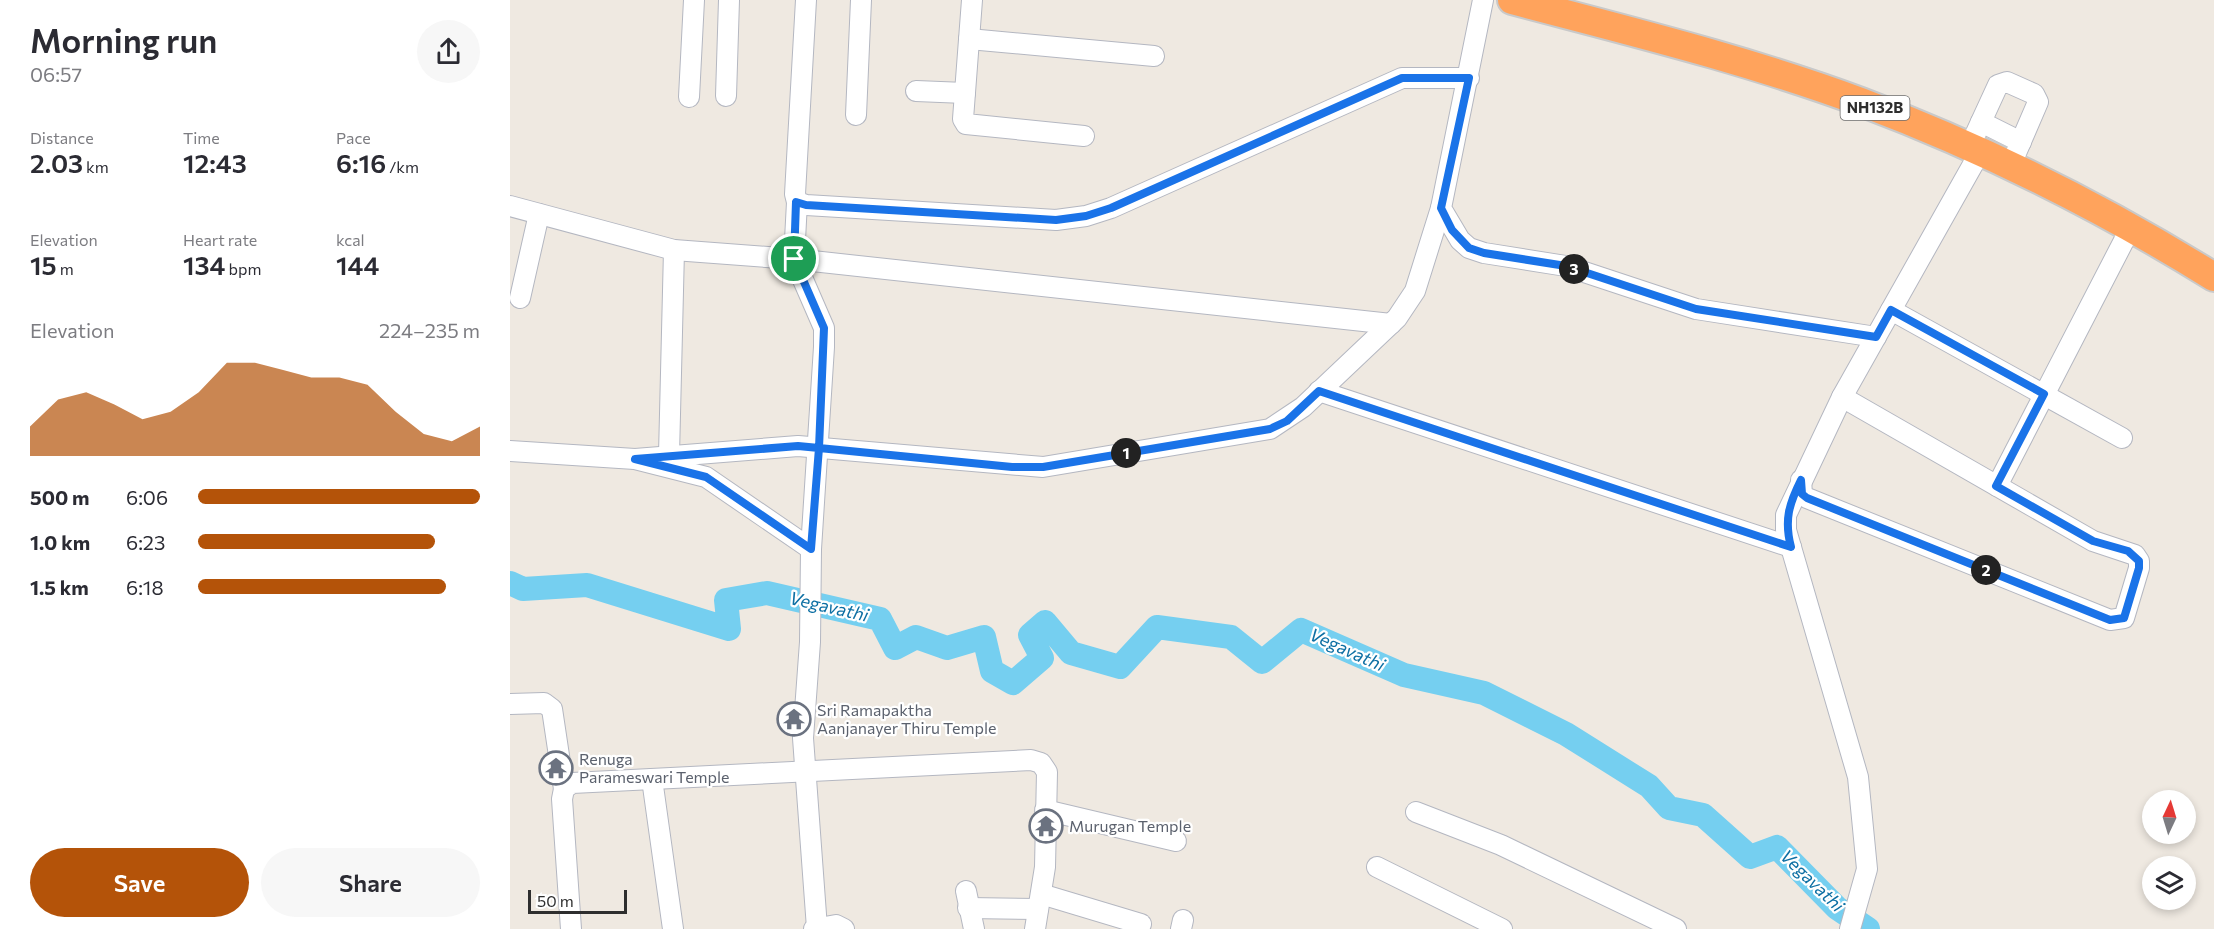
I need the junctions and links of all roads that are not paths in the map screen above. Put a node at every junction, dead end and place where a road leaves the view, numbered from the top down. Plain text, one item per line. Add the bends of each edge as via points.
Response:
1 (694, 0) edge
2 (729, 0) edge
3 (806, 0) edge
4 (861, 0) edge
5 (972, 0) edge
6 (1483, 0) edge
7 (1513, 0) edge
8 (969, 39) junction
9 (1154, 56) dead end
10 (1469, 78) junction
11 (916, 91) dead end
12 (965, 93) junction
13 (726, 96) dead end
14 (689, 97) dead end
15 (856, 115) dead end
16 (1981, 122) junction
17 (1084, 136) dead end
18 (1975, 150) junction
19 (2015, 155) junction
20 (796, 202) junction
21 (510, 206) edge
22 (1441, 208) junction
23 (539, 214) junction
24 (2131, 227) junction
25 (674, 250) junction
26 (794, 259) junction
27 (2214, 277) edge
28 (519, 298) dead end
29 (1891, 310) junction
30 (1391, 324) junction
31 (1876, 337) junction
32 (1319, 391) junction
33 (2044, 394) junction
34 (1842, 397) junction
35 (2122, 438) dead end
36 (819, 448) junction
37 (510, 452) edge
38 (669, 455) junction
39 (635, 459) junction
40 (1801, 480) junction
41 (1996, 486) junction
42 (1791, 547) junction
43 (811, 549) junction
44 (510, 704) edge
45 (806, 770) junction
46 (652, 779) junction
47 (564, 789) junction
48 (1045, 810) junction
49 (1416, 812) dead end
50 (1176, 841) dead end
51 (1377, 867) dead end
52 (1038, 911) edge
53 (1141, 924) dead end
54 (572, 929) edge
55 (673, 929) edge
56 (816, 929) edge
57 (844, 929) edge
58 (974, 929) edge
59 (1502, 929) edge
60 (1676, 929) edge
61 (1850, 929) edge

1 - 14 street
2 - 13 street
3 - 20 street
4 - 15 street
5 - 8 street
6 - 10 street
7 - 18 highway, NH132B via 1860,102
8 - 9 street
8 - 12 street
10 - 20 street via 1402,78 1086,216 1056,220
10 - 22 street
11 - 12 street
12 - 17 street via 966,124
16 - 18 street
16 - 19 street
16 - 19 street via 2002,82 2034,94 2038,102
18 - 19 highway, NH132B
18 - 29 street
19 - 24 highway, NH132B
20 - 26 street
21 - 23 street
22 - 30 street via 1415,291
22 - 31 street via 1460,240 1484,253 1566,266 1696,309
23 - 25 street
23 - 28 street
24 - 27 highway, NH132B
24 - 33 street
25 - 26 street
25 - 38 street
26 - 30 street
26 - 36 street via 824,328
29 - 31 street
29 - 33 street
30 - 32 street
31 - 34 street
32 - 36 street via 1287,421 1270,429 1063,465 1012,467
32 - 42 street
33 - 35 street
33 - 41 street
34 - 40 street
34 - 41 street
36 - 38 street via 775,447
36 - 43 street
37 - 39 street
38 - 39 street
39 - 43 street via 706,477
40 - 41 street via 1802,494 1807,498 2110,620 2124,618 2139,568 2134,555 2093,541
40 - 42 street via 1786,515
42 - 61 street via 1858,777 1867,868
43 - 45 street via 803,738
44 - 47 street via 544,703 552,709
45 - 46 street
45 - 48 street via 1031,760 1041,763 1047,772
45 - 56 street
46 - 47 street via 572,783
46 - 55 street
47 - 54 street
48 - 50 street
48 - 52 street via 1046,856
49 - 60 street via 1501,845
51 - 59 street
52 - 53 street
52 - 58 street via 967,899
56 - 57 street via 836,925

